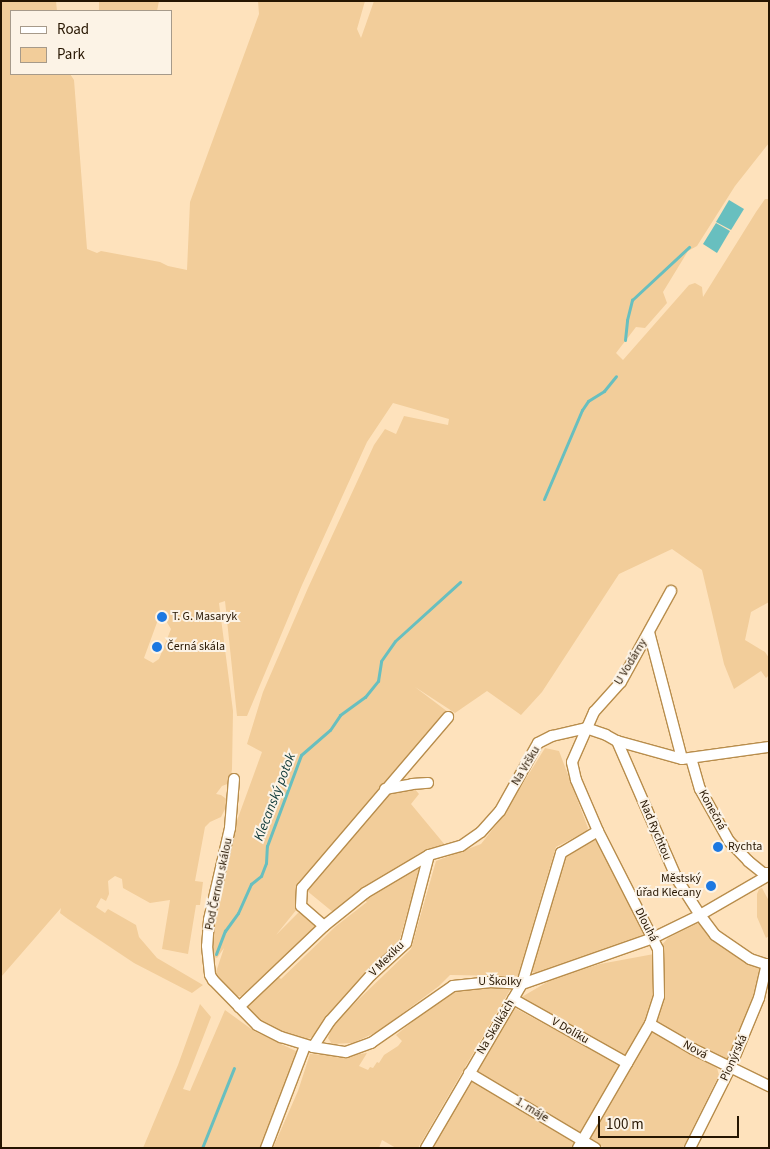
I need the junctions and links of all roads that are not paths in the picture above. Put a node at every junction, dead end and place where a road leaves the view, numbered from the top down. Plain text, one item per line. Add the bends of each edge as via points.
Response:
1 (671, 591) dead end
2 (649, 632) junction
3 (448, 717) dead end
4 (586, 728) junction
5 (617, 742) junction
6 (769, 747) edge
7 (686, 758) junction
8 (234, 779) dead end
9 (428, 784) dead end
10 (385, 789) junction
11 (598, 831) junction
12 (429, 855) junction
13 (769, 874) edge
14 (700, 915) junction
15 (324, 926) junction
16 (653, 938) junction
17 (768, 964) edge
18 (522, 984) junction
19 (513, 999) junction
20 (239, 1007) junction
21 (650, 1024) junction
22 (309, 1047) junction
23 (627, 1064) junction
24 (730, 1068) junction
25 (469, 1073) junction
26 (769, 1086) edge
27 (580, 1144) edge
28 (266, 1148) edge
29 (426, 1148) edge
30 (595, 1148) edge
31 (690, 1148) edge

1 - 2 street, U Vodárny
2 - 4 street, U Vodárny via 621,682 594,712
2 - 7 street, Konečná
3 - 10 street
4 - 5 street
4 - 11 street, Dlouhá via 572,762 576,780
4 - 12 street, Na Vršku via 560,733 538,743 500,811 481,832 461,846
5 - 7 street
5 - 14 street, Nad Rychtou via 677,880
6 - 7 street
7 - 13 street, Konečná via 729,841 748,861
8 - 20 street, Pod Černou skálou via 230,828 214,894 207,963 213,980
9 - 10 street
10 - 15 street via 302,888 301,906
11 - 16 street, Dlouhá
11 - 18 street, Na Skalkách via 561,854
12 - 15 street, Na Vršku via 365,892
12 - 22 street, V Mexiku via 406,943 371,975
13 - 14 street, U Školky
14 - 16 street, U Školky
14 - 17 street, Pionýrská via 715,935 750,958
15 - 20 street, Na Vršku
16 - 18 street, U Školky
16 - 21 street, Dlouhá via 658,949 658,996
17 - 24 street, Pionýrská via 759,998
18 - 19 street, Na Skalkách
18 - 22 street, U Školky via 489,982 453,986 371,1043 346,1052
19 - 23 street, V Dolíku
19 - 25 street, Na Skalkách
20 - 22 street, U Školky via 257,1025
21 - 23 street, Dlouhá
21 - 24 street, Nová
22 - 28 street, V Mexiku
23 - 27 street, Dlouhá
24 - 26 street, Nová
24 - 31 street, Pionýrská
25 - 27 street, 1. máje
25 - 29 street, Na Skalkách
27 - 30 street, 1. máje

